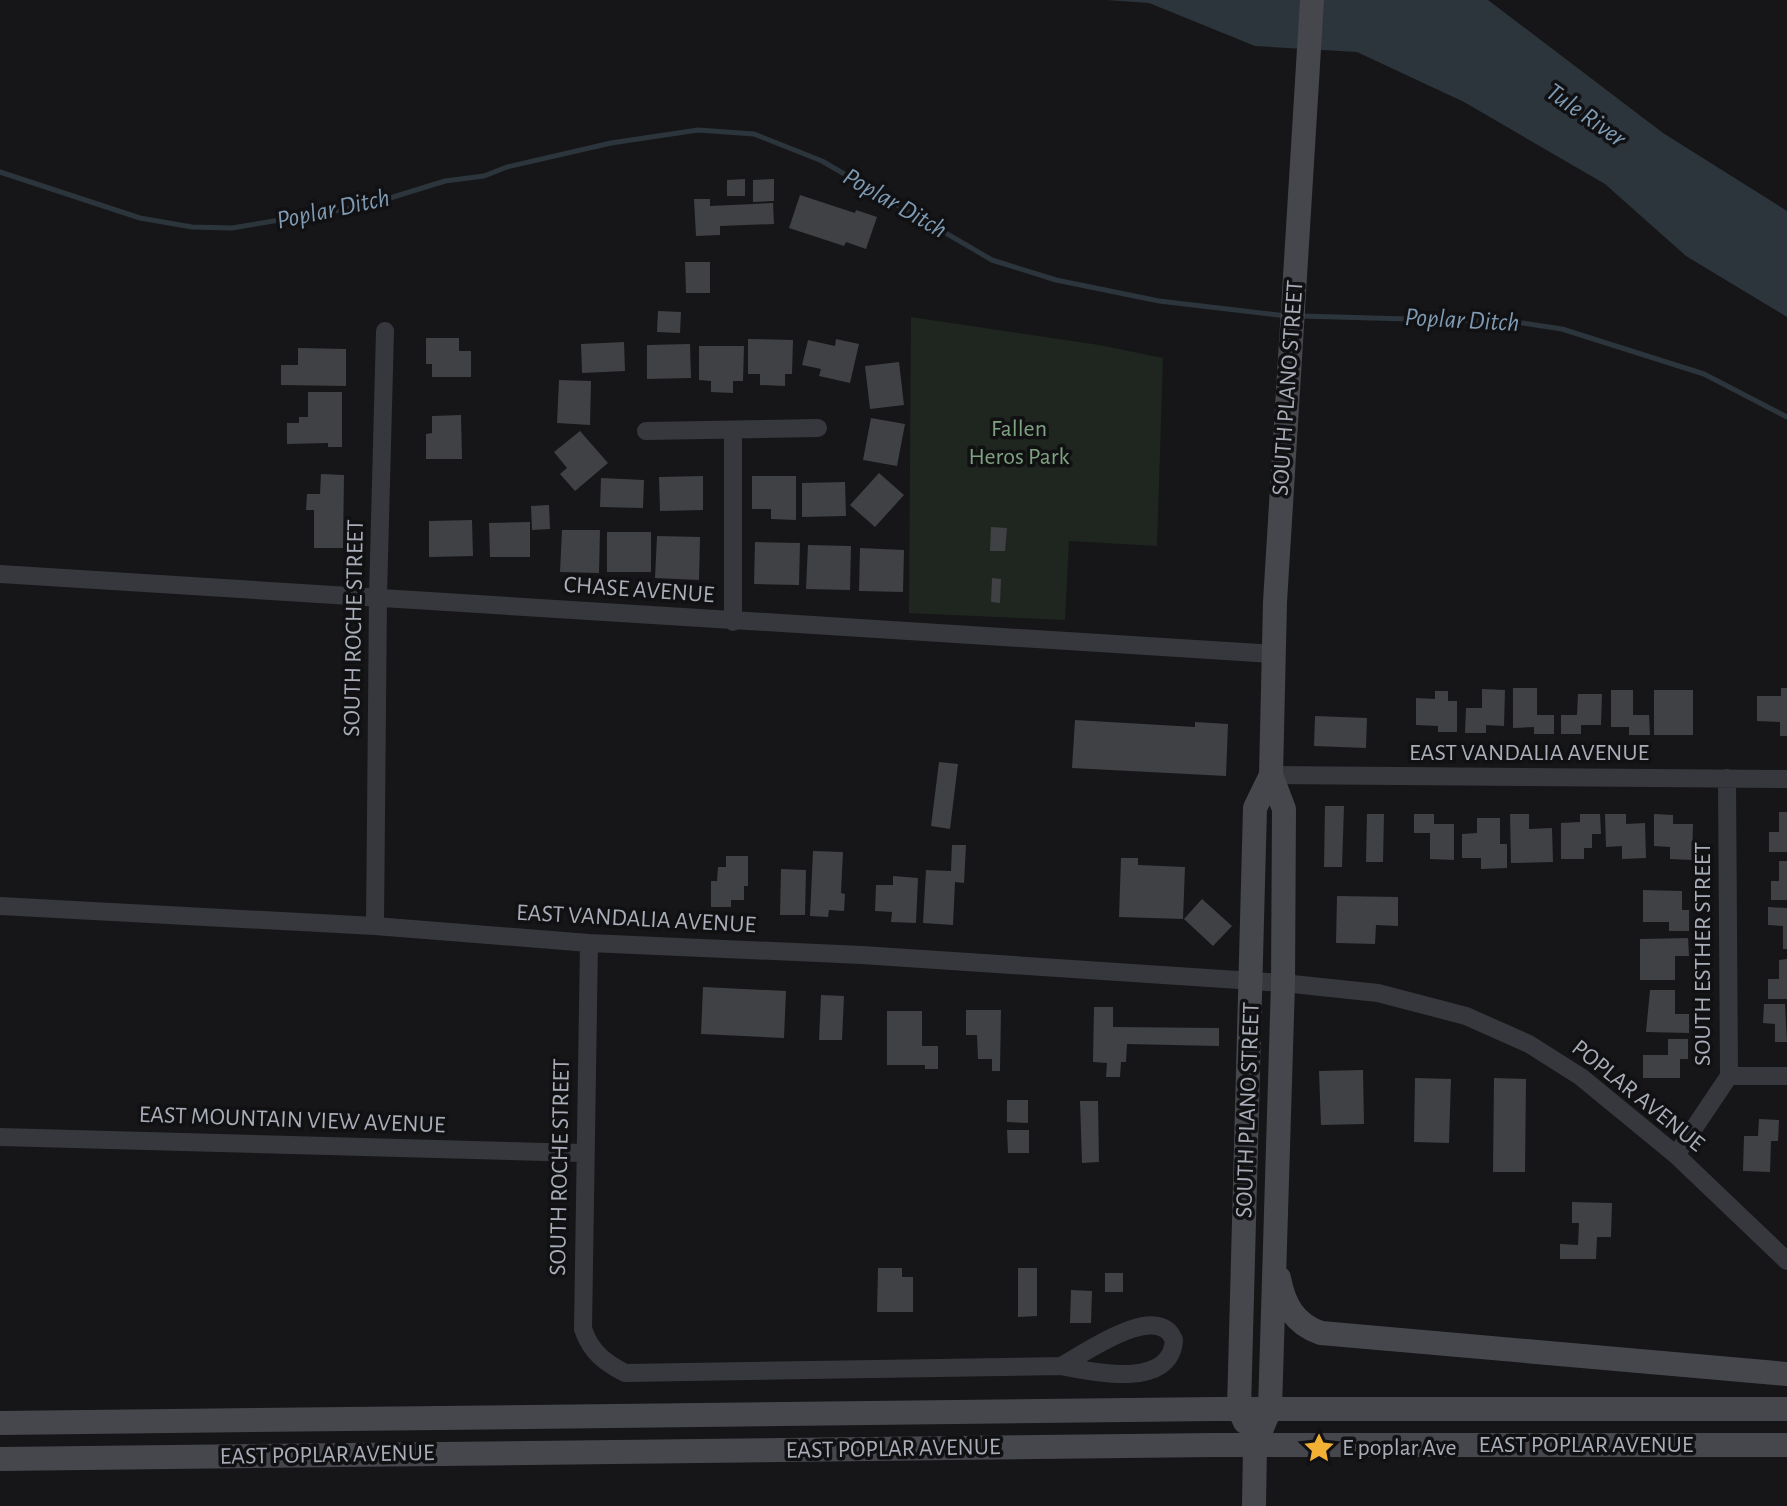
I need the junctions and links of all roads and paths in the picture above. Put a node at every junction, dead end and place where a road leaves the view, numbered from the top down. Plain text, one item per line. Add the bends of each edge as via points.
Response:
1 (1312, 0) edge
2 (385, 331) dead end
3 (818, 428) dead end
4 (646, 431) dead end
5 (733, 431) junction
6 (0, 574) edge
7 (378, 596) junction
8 (733, 622) junction
9 (1274, 654) junction
10 (1271, 775) junction
11 (1727, 778) junction
12 (1787, 779) edge
13 (0, 906) edge
14 (375, 926) junction
15 (589, 943) junction
16 (1268, 983) junction
17 (1729, 1076) junction
18 (1787, 1076) edge
19 (0, 1137) edge
20 (583, 1153) junction
21 (1676, 1155) junction
22 (1275, 1246) junction
23 (1787, 1261) edge
24 (1061, 1366) junction
25 (1787, 1374) edge
26 (1239, 1409) junction
27 (1270, 1409) junction
28 (1787, 1409) edge
29 (0, 1423) edge
30 (1255, 1445) junction
31 (1787, 1445) edge
32 (0, 1459) edge
33 (1254, 1506) edge

1 - 9 main road, SOUTH PLANO STREET
2 - 7 street, SOUTH ROCHE STREET
3 - 5 street
4 - 5 street
5 - 8 street
6 - 7 street, CHASE AVENUE
7 - 8 street, CHASE AVENUE
7 - 14 street, SOUTH ROCHE STREET
8 - 9 street, CHASE AVENUE
9 - 10 main road, SOUTH PLANO STREET
10 - 11 street, EAST VANDALIA AVENUE
10 - 16 main road, SOUTH PLANO STREET via 1255,807
11 - 12 street, EAST VANDALIA AVENUE
11 - 17 street, SOUTH ESTHER STREET
13 - 14 street, EAST VANDALIA AVENUE
14 - 15 street, EAST VANDALIA AVENUE
15 - 16 street, EAST VANDALIA AVENUE via 862,955
15 - 20 street, SOUTH ROCHE STREET
16 - 21 street, POPLAR AVENUE via 1378,993 1466,1016 1529,1044 1581,1077
16 - 22 main road, SOUTH PLANO STREET
16 - 26 main road, SOUTH PLANO STREET
17 - 18 street
17 - 21 street, SOUTH ESTHER STREET
19 - 20 street, EAST MOUNTAIN VIEW AVENUE
20 - 24 street, SOUTH ROCHE STREET via 583,1329 595,1353 625,1373
21 - 23 street, POPLAR AVENUE
22 - 25 main road via 1283,1295 1291,1313 1321,1333
22 - 27 main road, SOUTH PLANO STREET
24 - 24 street via 1136,1326 1160,1324 1174,1340 1169,1357 1145,1372 1102,1374
26 - 27 main road, EAST POPLAR AVENUE
26 - 29 main road, EAST POPLAR AVENUE
26 - 30 main road, SOUTH PLANO STREET
27 - 28 main road, EAST POPLAR AVENUE
27 - 30 main road, SOUTH PLANO STREET
30 - 31 main road, EAST POPLAR AVENUE
30 - 32 main road, EAST POPLAR AVENUE
30 - 33 main road, SOUTH PLANO STREET

